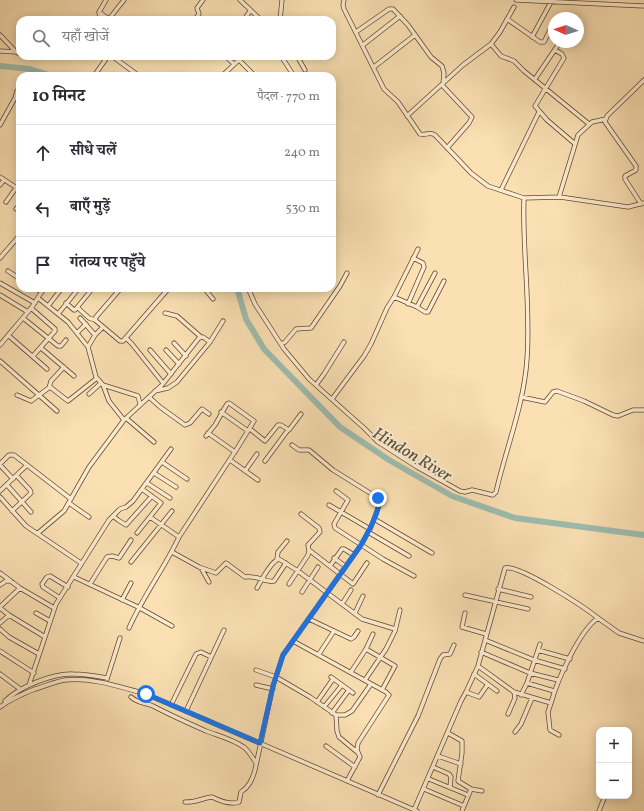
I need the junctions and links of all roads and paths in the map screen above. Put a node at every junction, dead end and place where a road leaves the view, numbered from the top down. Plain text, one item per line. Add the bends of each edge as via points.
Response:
1 (124, 0) edge
2 (203, 0) edge
3 (240, 0) edge
4 (282, 0) edge
5 (344, 0) edge
6 (516, 0) edge
7 (104, 1) edge
8 (552, 2) junction
9 (644, 6) edge
10 (514, 7) dead end
11 (250, 10) junction
12 (99, 12) junction
13 (100, 16) edge
14 (104, 16) edge
15 (113, 16) edge
16 (197, 16) edge
17 (246, 16) edge
18 (257, 16) edge
19 (280, 16) edge
20 (400, 16) junction
21 (507, 19) junction
22 (356, 32) junction
23 (548, 33) edge
24 (0, 35) edge
25 (415, 35) junction
26 (532, 37) junction
27 (491, 44) junction
28 (363, 45) junction
29 (555, 50) joint
30 (0, 51) edge
31 (16, 52) joint
32 (105, 60) edge
33 (117, 60) edge
34 (230, 60) edge
35 (239, 60) joint
36 (284, 60) edge
37 (299, 60) edge
38 (234, 64) junction
39 (374, 67) junction
40 (305, 70) dead end
41 (97, 72) edge
42 (134, 72) edge
43 (226, 72) edge
44 (251, 72) edge
45 (291, 72) edge
46 (535, 80) junction
47 (644, 80) edge
48 (442, 84) junction
49 (546, 88) junction
50 (16, 94) edge
51 (539, 112) junction
52 (407, 116) junction
53 (606, 119) junction
54 (589, 124) junction
55 (0, 125) edge
56 (574, 143) junction
57 (447, 148) junction
58 (2, 179) edge
59 (0, 185) edge
60 (16, 188) edge
61 (501, 190) junction
62 (16, 191) edge
63 (524, 198) junction
64 (559, 198) junction
65 (6, 202) dead end
66 (643, 204) edge
67 (16, 240) edge
68 (418, 249) dead end
69 (0, 258) edge
70 (413, 258) junction
71 (8, 272) dead end
72 (347, 273) dead end
73 (435, 273) dead end
74 (16, 277) edge
75 (444, 281) dead end
76 (0, 282) edge
77 (16, 292) edge
78 (17, 292) edge
79 (42, 292) edge
80 (59, 292) edge
81 (75, 292) edge
82 (90, 292) edge
83 (117, 292) edge
84 (166, 292) edge
85 (207, 292) edge
86 (250, 292) edge
87 (336, 292) edge
88 (336, 292) edge
89 (0, 295) edge
90 (394, 297) junction
91 (38, 298) junction
92 (213, 299) dead end
93 (35, 303) junction
94 (66, 303) junction
95 (408, 304) junction
96 (48, 306) junction
97 (417, 307) junction
98 (31, 308) junction
99 (78, 308) junction
100 (28, 312) junction
101 (58, 314) junction
102 (165, 314) dead end
103 (23, 318) junction
104 (80, 318) dead end
105 (95, 320) junction
106 (223, 321) dead end
107 (86, 324) junction
108 (103, 327) junction
109 (77, 333) junction
110 (95, 335) junction
111 (8, 336) junction
112 (201, 337) junction
113 (49, 338) junction
114 (126, 338) junction
115 (66, 340) dead end
116 (210, 342) junction
117 (344, 342) dead end
118 (174, 343) dead end
119 (280, 344) junction
120 (0, 345) edge
121 (88, 347) junction
122 (40, 348) junction
123 (191, 349) junction
124 (150, 350) dead end
125 (166, 350) dead end
126 (33, 356) junction
127 (186, 356) junction
128 (197, 357) junction
129 (0, 361) edge
130 (179, 364) junction
131 (64, 367) junction
132 (47, 369) dead end
133 (170, 374) junction
134 (74, 376) dead end
135 (96, 378) junction
136 (163, 383) junction
137 (102, 384) junction
138 (316, 385) junction
139 (49, 388) junction
140 (156, 391) junction
141 (89, 394) dead end
142 (17, 395) dead end
143 (39, 395) junction
144 (149, 397) junction
145 (522, 397) junction
146 (332, 399) junction
147 (140, 404) junction
148 (644, 410) edge
149 (57, 411) dead end
150 (221, 412) junction
151 (209, 414) dead end
152 (301, 414) dead end
153 (125, 419) junction
154 (249, 430) junction
155 (288, 430) junction
156 (154, 442) dead end
157 (292, 445) dead end
158 (171, 449) dead end
159 (235, 452) junction
160 (257, 454) dead end
161 (230, 460) junction
162 (265, 461) dead end
163 (162, 462) junction
164 (0, 464) edge
165 (27, 464) junction
166 (245, 471) junction
167 (154, 473) junction
168 (16, 476) junction
169 (13, 479) junction
170 (187, 479) dead end
171 (258, 480) dead end
172 (147, 483) junction
173 (7, 485) junction
174 (176, 487) dead end
175 (142, 489) junction
176 (0, 491) edge
177 (336, 491) dead end
178 (152, 496) junction
179 (0, 497) edge
180 (170, 498) dead end
181 (71, 499) junction
182 (22, 503) junction
183 (69, 503) junction
184 (329, 505) dead end
185 (172, 511) dead end
186 (12, 512) junction
187 (30, 512) dead end
188 (342, 513) junction
189 (301, 514) dead end
190 (113, 516) junction
191 (89, 517) dead end
192 (150, 517) junction
193 (374, 519) junction
194 (162, 525) junction
195 (369, 531) junction
196 (38, 533) junction
197 (137, 533) dead end
198 (179, 538) junction
199 (131, 540) dead end
200 (287, 541) dead end
201 (361, 545) junction
202 (309, 550) junction
203 (172, 552) junction
204 (432, 553) dead end
205 (354, 555) junction
206 (409, 556) dead end
207 (334, 558) junction
208 (277, 559) junction
209 (131, 562) dead end
210 (81, 563) junction
211 (286, 563) junction
212 (367, 563) dead end
213 (330, 566) junction
214 (345, 566) junction
215 (201, 568) junction
216 (318, 568) dead end
217 (298, 571) junction
218 (0, 573) edge
219 (340, 573) junction
220 (74, 576) junction
221 (414, 576) dead end
222 (262, 578) junction
223 (310, 580) junction
224 (11, 581) junction
225 (209, 582) dead end
226 (131, 583) dead end
227 (90, 584) junction
228 (289, 584) dead end
229 (0, 585) edge
230 (68, 587) junction
231 (20, 588) junction
232 (257, 588) dead end
233 (498, 589) junction
234 (351, 590) dead end
235 (302, 592) dead end
236 (327, 592) junction
237 (465, 595) dead end
238 (363, 596) dead end
239 (532, 597) dead end
240 (60, 598) junction
241 (122, 600) junction
242 (494, 602) junction
243 (342, 604) junction
244 (0, 607) edge
245 (54, 608) junction
246 (138, 608) junction
247 (528, 609) dead end
248 (400, 610) dead end
249 (465, 612) dead end
250 (36, 613) dead end
251 (355, 613) junction
252 (9, 615) junction
253 (598, 618) junction
254 (309, 619) junction
255 (50, 621) junction
256 (0, 624) edge
257 (172, 626) dead end
258 (129, 628) dead end
259 (395, 629) junction
260 (0, 630) edge
261 (224, 630) dead end
262 (334, 630) junction
263 (358, 631) dead end
264 (373, 634) dead end
265 (486, 634) junction
266 (45, 637) junction
267 (120, 638) dead end
268 (485, 640) junction
269 (293, 641) junction
270 (644, 641) edge
271 (540, 644) dead end
272 (454, 645) dead end
273 (366, 649) junction
274 (538, 650) junction
275 (0, 651) edge
276 (481, 652) junction
277 (39, 654) junction
278 (319, 654) junction
279 (211, 657) junction
280 (380, 657) junction
281 (570, 659) junction
282 (534, 660) junction
283 (478, 666) junction
284 (565, 669) junction
285 (256, 670) dead end
286 (351, 672) junction
287 (34, 673) junction
288 (530, 673) junction
289 (0, 674) edge
290 (474, 674) junction
291 (276, 677) junction
292 (107, 678) junction
293 (364, 680) junction
294 (558, 680) junction
295 (527, 683) junction
296 (106, 684) junction
297 (256, 684) dead end
298 (371, 684) junction
299 (488, 684) junction
300 (29, 685) junction
301 (342, 685) junction
302 (20, 689) junction
303 (273, 689) junction
304 (382, 690) junction
305 (497, 691) dead end
306 (554, 691) junction
307 (466, 692) junction
308 (514, 692) junction
309 (521, 695) junction
310 (131, 697) dead end
311 (532, 698) junction
312 (317, 702) junction
313 (551, 703) junction
314 (171, 705) junction
315 (0, 707) edge
316 (324, 707) junction
317 (186, 711) junction
318 (334, 714) junction
319 (508, 714) dead end
320 (515, 732) dead end
321 (448, 733) junction
322 (559, 734) dead end
323 (260, 743) junction
324 (326, 746) dead end
325 (357, 752) junction
326 (438, 756) junction
327 (256, 763) junction
328 (461, 764) junction
329 (355, 767) junction
330 (433, 767) junction
331 (429, 779) junction
332 (347, 781) junction
333 (450, 787) junction
334 (424, 789) junction
335 (471, 789) junction
336 (482, 791) dead end
337 (378, 795) junction
338 (468, 795) junction
339 (604, 799) edge
340 (185, 802) dead end
341 (464, 806) junction
342 (416, 810) edge
343 (462, 811) edge
344 (599, 811) edge

1 - 15 street
2 - 16 street via 197,8
3 - 11 street
4 - 19 street
5 - 22 street via 344,9
6 - 8 street
7 - 12 street
8 - 9 street
8 - 26 street
10 - 21 street
11 - 17 street
11 - 18 street
12 - 13 street
12 - 14 street
20 - 22 street via 393,9 389,9
20 - 25 street
20 - 28 street
21 - 26 street
21 - 27 street
22 - 28 street
23 - 26 street via 542,43
24 - 31 street
25 - 39 street
25 - 48 street via 431,57 442,66
27 - 46 street via 501,56 511,59
27 - 48 street
28 - 39 street
29 - 46 street
29 - 49 street via 564,58
30 - 31 street
32 - 41 street
33 - 42 street
34 - 38 street
35 - 38 street
35 - 44 street
36 - 45 street
37 - 40 street
38 - 43 street
39 - 52 street via 384,89 398,102
46 - 49 street
47 - 53 street via 609,113
48 - 52 street
48 - 57 street via 472,117
49 - 51 street via 535,104
49 - 54 street
50 - 55 street
51 - 56 street
51 - 61 street
52 - 57 street via 420,134 432,134
53 - 54 street
53 - 66 street via 606,125 636,166 636,170 624,179
54 - 56 street
56 - 64 street
57 - 61 street via 471,173 488,186
58 - 59 street
58 - 60 street
61 - 63 street
62 - 65 street
63 - 64 street
63 - 145 street via 528,336
64 - 66 street via 628,207
67 - 69 street
68 - 70 street
70 - 90 street
70 - 95 street via 424,266
71 - 74 street
72 - 88 street
73 - 97 street
75 - 97 street via 428,312
76 - 77 street
78 - 93 street
79 - 91 street
80 - 96 street
81 - 94 street
82 - 99 street
83 - 105 street
84 - 114 street
85 - 92 street
86 - 119 street
87 - 119 street via 311,328 296,329
89 - 100 street
90 - 95 street
90 - 146 street via 364,356
91 - 93 street
91 - 96 street
93 - 98 street
94 - 99 street via 74,310
94 - 101 street
95 - 97 street
96 - 101 street
98 - 100 street
98 - 113 street via 54,327 55,331
99 - 105 street
100 - 103 street
101 - 109 street
102 - 112 street via 177,316
103 - 111 street
103 - 113 street
104 - 107 street
105 - 108 street
106 - 116 street
107 - 109 street
107 - 110 street
108 - 110 street
108 - 114 street via 120,340
109 - 121 street
110 - 121 street
111 - 120 street
111 - 126 street
112 - 116 street
112 - 123 street
113 - 115 street via 60,347
113 - 122 street
114 - 136 street
116 - 128 street
117 - 138 street
118 - 127 street
119 - 138 street
121 - 135 street
122 - 126 street
122 - 131 street
123 - 127 street
123 - 128 street
124 - 133 street
125 - 130 street
126 - 132 street
127 - 130 street
128 - 140 street via 177,382
129 - 143 street
130 - 133 street
131 - 134 street
131 - 139 street via 51,381
133 - 136 street
135 - 137 street
135 - 139 street via 68,401
136 - 140 street
137 - 141 street
137 - 147 street via 138,396
137 - 153 street via 109,401
138 - 146 street
139 - 143 street
140 - 144 street
142 - 143 street via 31,401
143 - 149 street
144 - 147 street
144 - 151 street via 185,425 202,409
145 - 146 street via 496,492 491,495 472,490 462,492 413,465 378,442
145 - 148 street via 545,402 557,391 613,415
147 - 153 street
150 - 154 street
150 - 154 street via 230,403 254,421
150 - 159 street via 207,434
152 - 155 street
153 - 156 street
153 - 181 street via 89,467
154 - 155 street via 265,440 278,425
154 - 159 street
155 - 162 street
157 - 193 street via 299,450 309,450 333,470 378,498 380,503
158 - 163 street
159 - 161 street
160 - 166 street
161 - 166 street
161 - 198 street
163 - 167 street
163 - 170 street
164 - 165 street via 12,454
164 - 169 street
165 - 168 street
165 - 181 street
166 - 171 street
167 - 172 street
167 - 174 street
168 - 169 street
168 - 182 street via 31,493
169 - 173 street
172 - 175 street
172 - 180 street
173 - 176 street
173 - 182 street
175 - 178 street
175 - 190 street via 126,508 120,509
177 - 188 street via 348,500
178 - 190 street via 126,525
178 - 192 street via 161,503
179 - 186 street
181 - 183 street
182 - 186 street
182 - 187 street
183 - 191 street
183 - 196 street via 64,511
184 - 188 street
185 - 194 street
186 - 196 street via 26,526
188 - 195 street
188 - 201 street via 334,524 335,528
189 - 202 street via 320,529 319,534 308,545
190 - 210 street
192 - 194 street
192 - 197 street
193 - 195 street
193 - 204 street
194 - 198 street
194 - 209 street
195 - 201 street
195 - 206 street
196 - 210 street
198 - 203 street
199 - 227 street via 119,558 107,557
200 - 208 street via 278,552
201 - 205 street
201 - 221 street
202 - 213 street
202 - 217 street
203 - 215 street
203 - 246 street
205 - 207 street via 344,548
205 - 214 street
207 - 213 street
207 - 214 street
208 - 211 street
208 - 222 street
210 - 220 street
211 - 217 street
211 - 222 street via 273,582
212 - 219 street via 353,584
213 - 219 street
214 - 219 street
215 - 222 street via 216,573 226,563 245,577
215 - 225 street
216 - 223 street
217 - 223 street
217 - 228 street
218 - 224 street
219 - 236 street
220 - 227 street
220 - 230 street
222 - 232 street
223 - 235 street
223 - 236 street
224 - 229 street via 6,580
224 - 231 street
226 - 241 street
227 - 241 street
230 - 240 street
230 - 240 street via 50,576 47,577 42,584 43,587
231 - 244 street
231 - 245 street
233 - 239 street
233 - 242 street
233 - 253 street via 505,568 510,568 527,573
234 - 243 street
236 - 243 street
236 - 254 street
237 - 242 street
238 - 251 street
240 - 245 street
241 - 246 street
242 - 247 street
242 - 265 street
243 - 251 street
244 - 252 street
245 - 255 street
246 - 257 street
246 - 258 street
248 - 259 street
249 - 265 street via 462,626
250 - 255 street
251 - 259 street via 362,619
252 - 256 street
252 - 266 street
253 - 270 street via 619,632
253 - 281 street via 575,647
254 - 262 street
254 - 269 street
255 - 266 street
259 - 280 street
260 - 277 street
261 - 279 street
262 - 263 street via 351,639
262 - 278 street
264 - 273 street
265 - 268 street
266 - 277 street
267 - 292 street
268 - 276 street
268 - 282 street
269 - 278 street
269 - 291 street via 283,655
271 - 274 street
272 - 337 street via 450,654 443,655 440,659 418,716
273 - 280 street
273 - 286 street
274 - 281 street
274 - 282 street
275 - 287 street
276 - 283 street
276 - 288 street
277 - 287 street
278 - 286 street
279 - 314 street via 201,652 196,654
279 - 317 street
280 - 293 street
280 - 304 street via 395,666
281 - 284 street
282 - 284 street
282 - 288 street
283 - 290 street
283 - 308 street
284 - 294 street
285 - 291 street
286 - 293 street
287 - 300 street
288 - 294 street
288 - 295 street
289 - 302 street
290 - 299 street
290 - 307 street
291 - 303 street
291 - 312 street
292 - 296 street
292 - 300 street via 67,674
293 - 298 street
294 - 306 street
295 - 306 street
295 - 309 street
296 - 314 street via 146,694
296 - 315 street via 73,680 58,682 23,694
297 - 303 street
298 - 304 street
298 - 318 street via 352,711 344,715
299 - 305 street
299 - 307 street via 479,697
300 - 302 street
301 - 312 street via 332,678
301 - 316 street
301 - 318 street via 351,691
302 - 315 street
303 - 323 street
304 - 325 street via 388,693 388,697 358,743
306 - 313 street
307 - 321 street
308 - 309 street
308 - 319 street via 515,698
309 - 311 street
310 - 327 street via 137,702 150,705 240,745
311 - 313 street
311 - 320 street
312 - 316 street
313 - 322 street via 548,712 550,730
314 - 317 street
316 - 318 street
317 - 323 street
318 - 325 street via 339,737
321 - 326 street
321 - 328 street via 462,741
323 - 327 street
323 - 332 street
324 - 329 street
325 - 329 street via 360,757
326 - 328 street
326 - 330 street
327 - 340 street via 252,780 241,792 239,802 212,797
328 - 335 street via 458,780
329 - 332 street
330 - 331 street
330 - 333 street via 449,774
331 - 333 street
331 - 334 street
332 - 337 street
333 - 338 street
334 - 341 street
334 - 342 street
335 - 336 street
335 - 338 street
337 - 342 street
338 - 341 street
339 - 344 street
341 - 343 street

